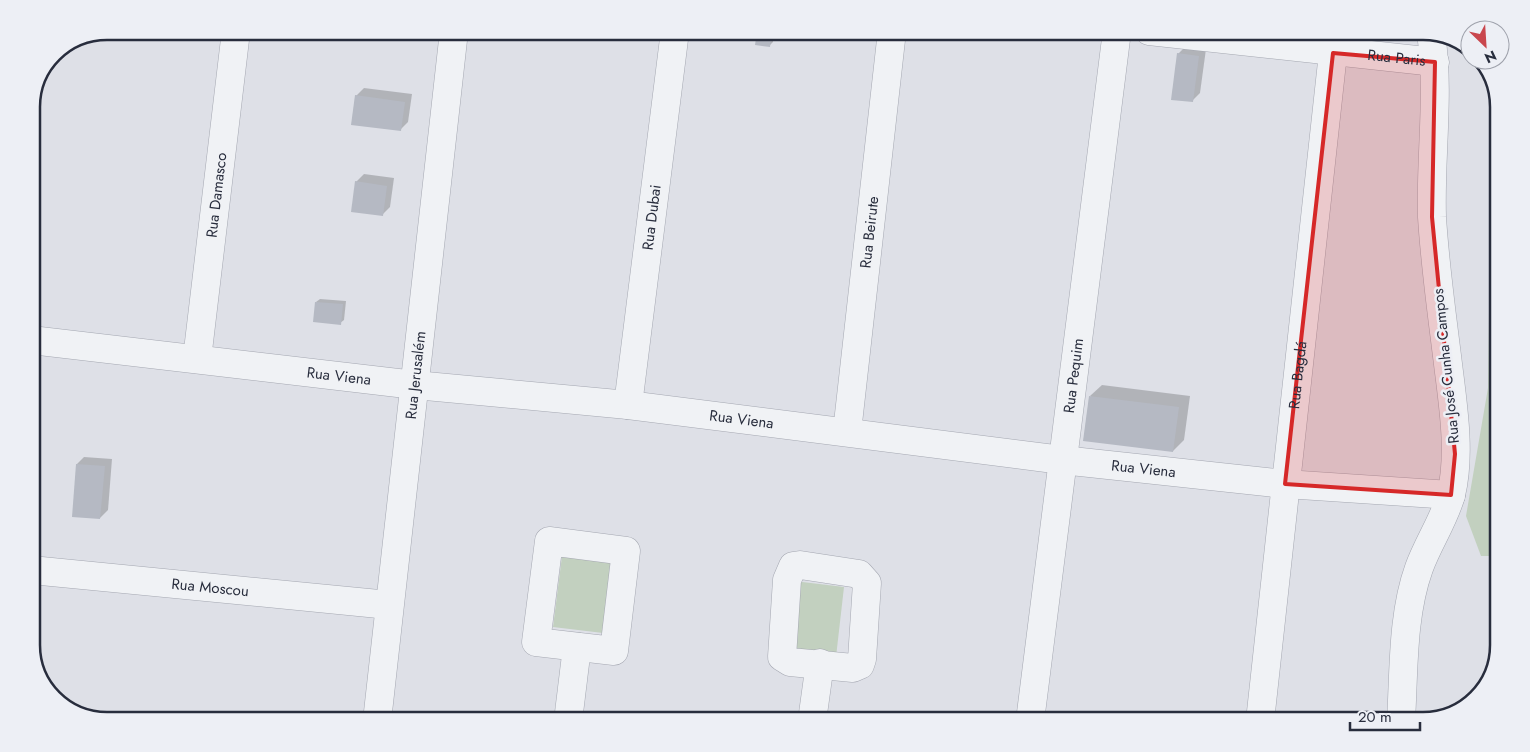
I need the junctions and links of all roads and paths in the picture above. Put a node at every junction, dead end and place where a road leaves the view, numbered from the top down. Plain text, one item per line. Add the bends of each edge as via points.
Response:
1 (235, 40) edge
2 (453, 40) edge
3 (674, 40) edge
4 (891, 40) edge
5 (1116, 40) edge
6 (1299, 40) edge
7 (1432, 41) edge
8 (1333, 42) edge
9 (1435, 62) junction
10 (40, 341) edge
11 (197, 359) junction
12 (415, 385) junction
13 (628, 405) junction
14 (846, 432) junction
15 (1062, 460) junction
16 (1285, 484) junction
17 (1451, 495) junction
18 (40, 571) edge
19 (389, 605) junction
20 (577, 647) junction
21 (820, 663) dead end
22 (378, 712) edge
23 (569, 712) edge
24 (813, 712) edge
25 (1031, 712) edge
26 (1261, 712) edge
27 (1402, 712) edge

1 - 11 street, Rua Damasco
2 - 12 street, Rua Jerusalém
3 - 13 street, Rua Dubai
4 - 14 street, Rua Beirute
5 - 15 street, Rua Pequim
6 - 8 street, Rua Paris
7 - 9 street, Rua José Cunha Campos
8 - 9 street, Rua Paris
8 - 16 street, Rua Bagdá
9 - 17 street, Rua José Cunha Campos via 1432,217 1453,402 1455,454
10 - 11 street, Rua Viena
11 - 12 street, Rua Viena
12 - 13 street, Rua Viena
12 - 19 street, Rua Jerusalém
13 - 14 street, Rua Viena
14 - 15 street, Rua Viena
15 - 16 street, Rua Viena
15 - 25 street, Rua Pequim
16 - 17 street, Rua Viena
16 - 26 street, Rua Bagdá
17 - 27 street, Rua José Cunha Campos via 1419,568 1412,598
18 - 19 street, Rua Moscou
19 - 22 street, Rua Jerusalém
20 - 20 street via 536,642 549,542 626,551 614,651
20 - 23 street
21 - 24 street

